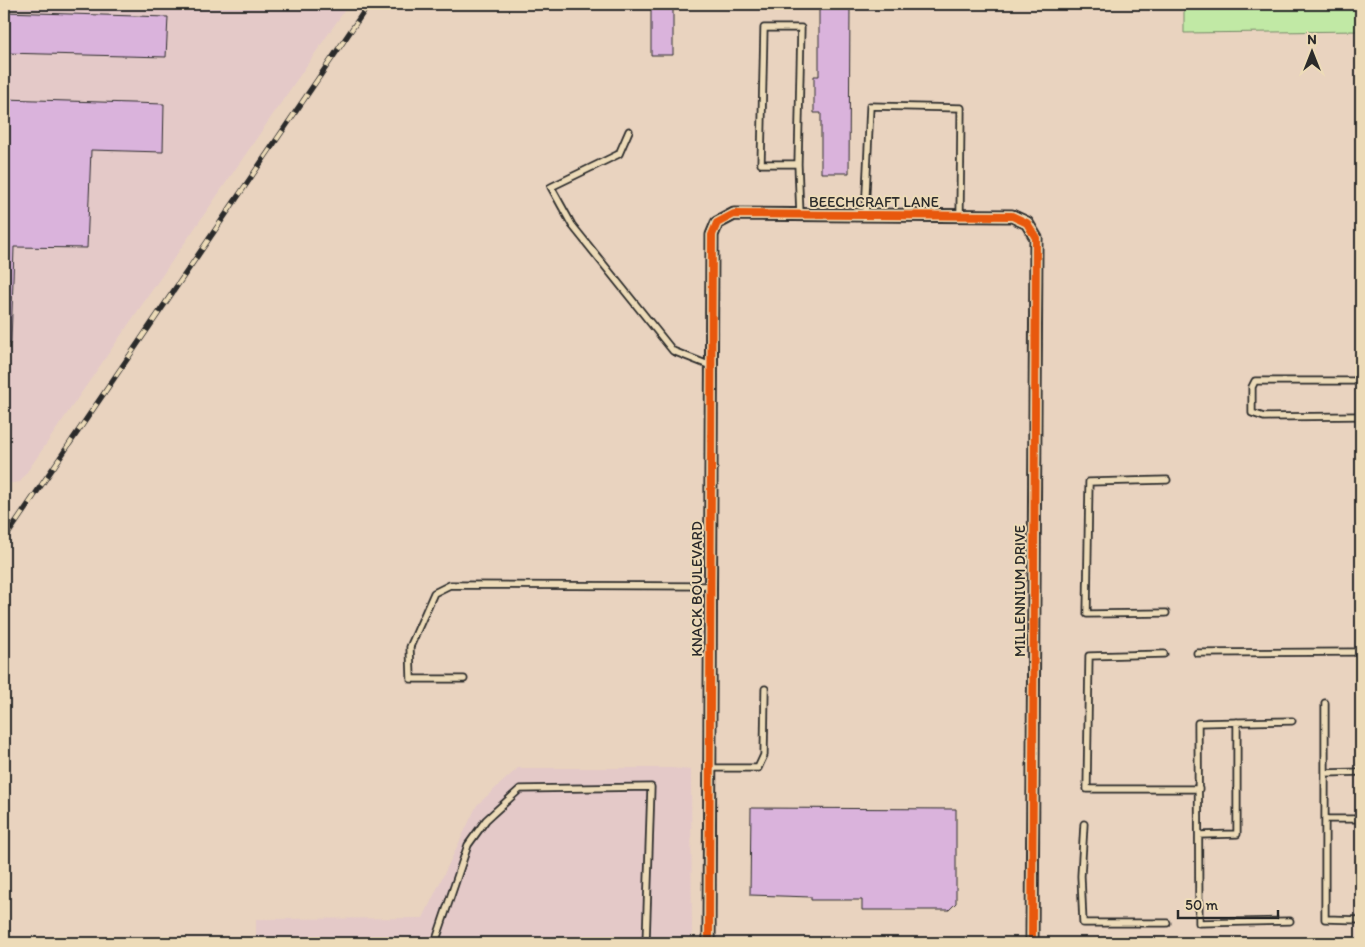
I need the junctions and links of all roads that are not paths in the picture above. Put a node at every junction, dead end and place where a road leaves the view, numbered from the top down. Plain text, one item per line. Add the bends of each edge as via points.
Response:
1 (629, 130) dead end
2 (798, 164) junction
3 (800, 215) junction
4 (865, 215) junction
5 (960, 216) junction
6 (712, 235) joint
7 (1036, 238) joint
8 (711, 366) junction
9 (1361, 381) edge
10 (1361, 416) edge
11 (1168, 480) dead end
12 (710, 586) junction
13 (1166, 613) dead end
14 (1361, 652) edge
15 (1197, 653) dead end
16 (1164, 654) dead end
17 (464, 679) dead end
18 (765, 689) dead end
19 (1325, 703) dead end
20 (1292, 721) dead end
21 (1236, 722) junction
22 (710, 768) junction
23 (1361, 772) edge
24 (1325, 773) junction
25 (1199, 789) junction
26 (1325, 819) junction
27 (1361, 819) edge
28 (1084, 824) dead end
29 (1199, 835) junction
30 (1361, 920) edge
31 (1290, 921) dead end
32 (1168, 923) dead end
33 (435, 943) edge
34 (646, 943) edge
35 (710, 943) edge
36 (1032, 943) edge

1 - 8 lane via 619,154 552,187 572,225 673,352
2 - 2 lane via 761,164 764,28 801,28
2 - 3 lane
3 - 4 street, BEECHCRAFT LANE
3 - 6 street, BEECHCRAFT LANE via 734,214 717,223
4 - 5 street, BEECHCRAFT LANE
4 - 5 lane via 870,106 961,108
5 - 7 street, BEECHCRAFT LANE via 1012,216 1027,223
6 - 8 street, KNACK BOULEVARD
7 - 36 street, MILLENNIUM DRIVE
8 - 12 street, KNACK BOULEVARD
9 - 10 lane via 1255,381 1252,387 1252,413 1264,417
11 - 13 lane via 1089,482 1087,540 1087,614
12 - 17 lane via 450,585 434,593 410,647 411,679
12 - 22 street, KNACK BOULEVARD
14 - 15 lane
16 - 25 lane via 1090,656 1087,789
18 - 22 lane via 764,755 758,768
19 - 24 lane
20 - 21 lane
21 - 25 lane via 1198,723
21 - 29 lane via 1237,834
22 - 35 street, KNACK BOULEVARD
23 - 24 lane
24 - 26 lane
25 - 29 lane
26 - 27 lane
26 - 30 lane via 1325,919
28 - 32 lane via 1083,923
29 - 31 lane via 1199,923
33 - 34 lane via 468,845 486,820 520,789 651,787

